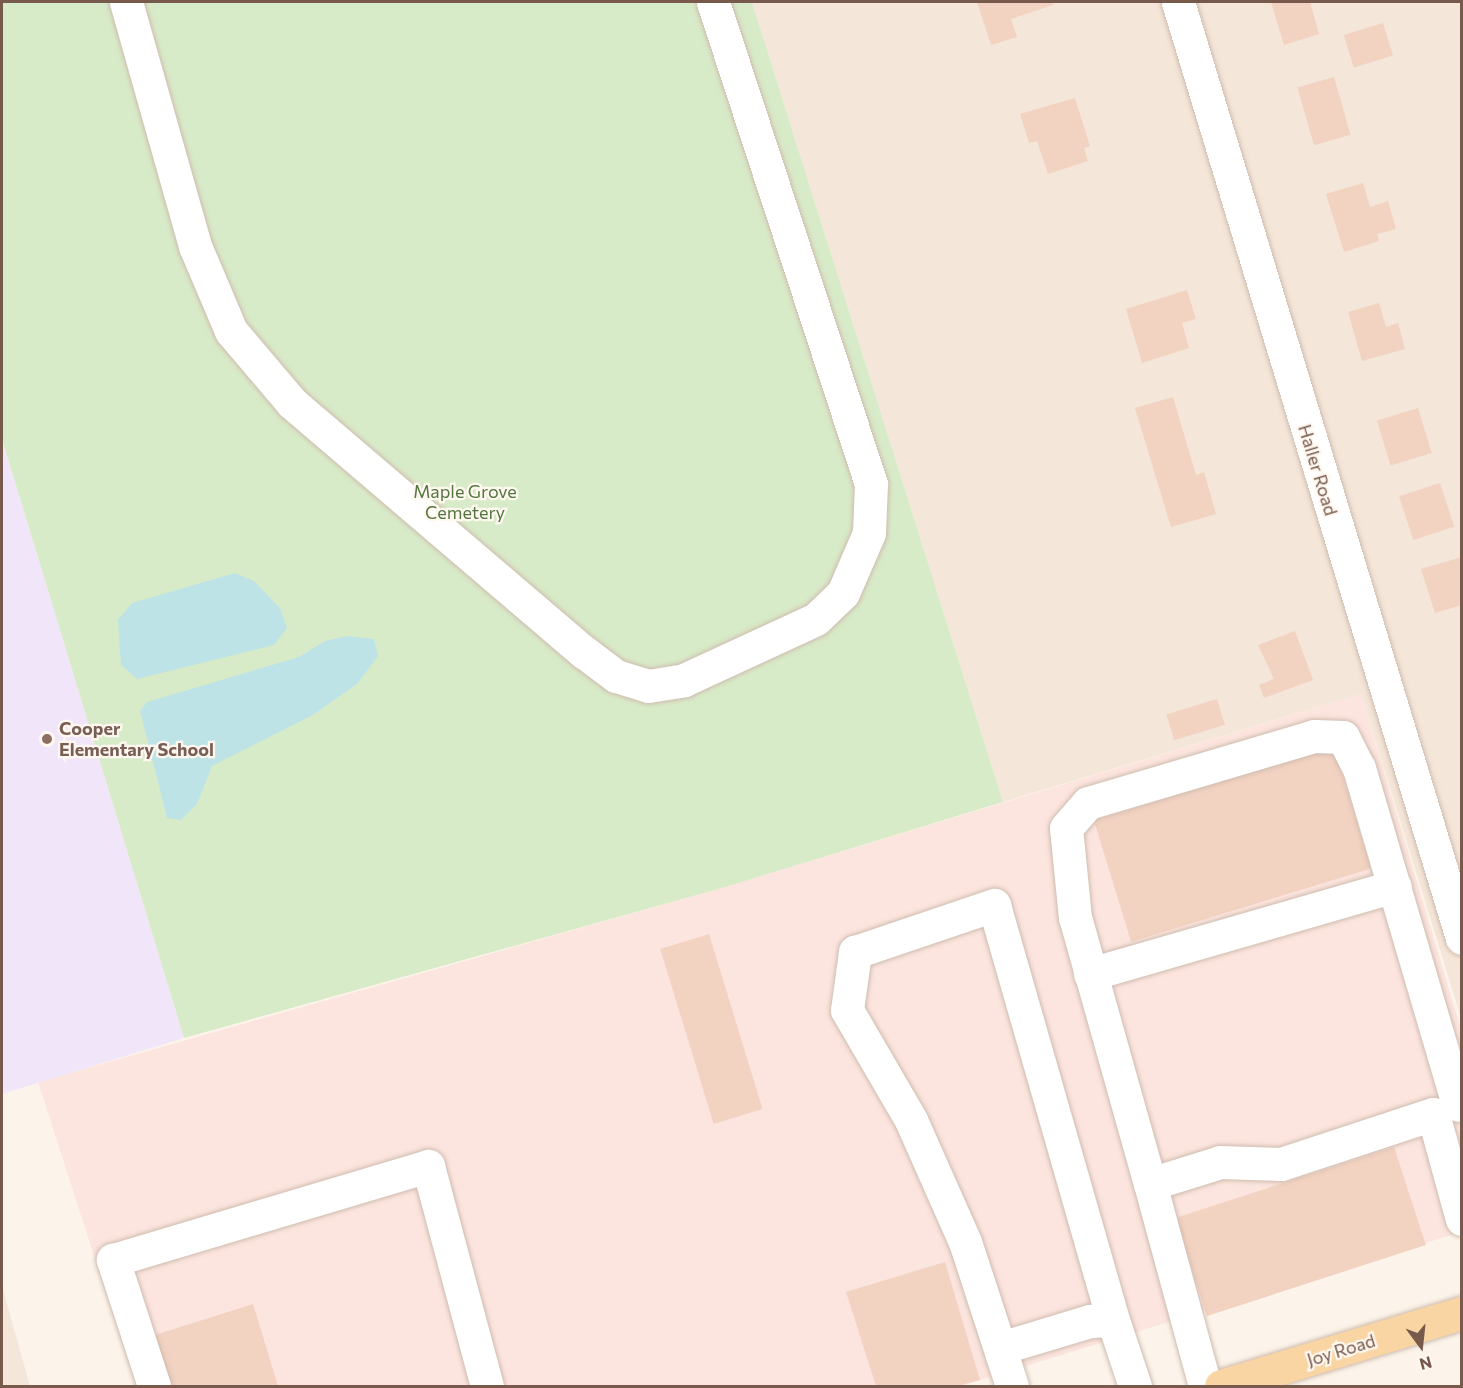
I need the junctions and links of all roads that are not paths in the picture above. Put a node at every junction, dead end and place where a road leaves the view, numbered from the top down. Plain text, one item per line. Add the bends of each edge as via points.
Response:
1 (126, 2) edge
2 (712, 2) edge
3 (1178, 2) edge
4 (1395, 886) junction
5 (1461, 938) edge
6 (1090, 974) junction
7 (1451, 1108) edge
8 (1150, 1184) junction
9 (1461, 1218) edge
10 (1461, 1313) edge
11 (1113, 1320) junction
12 (1002, 1354) junction
13 (154, 1386) edge
14 (487, 1386) edge
15 (1012, 1386) edge
16 (1135, 1386) edge
17 (1205, 1386) edge
18 (1221, 1386) edge

1 - 2 street via 195,246 231,331 292,403 584,652 616,676 648,686 684,680 816,619 843,593 869,532 871,484
3 - 5 street, Haller Road
4 - 6 street
4 - 6 street via 1359,768 1343,737 1314,736 1088,803 1066,828 1075,918
4 - 7 street
6 - 8 street
7 - 8 street via 1281,1164 1221,1162
7 - 9 street
8 - 17 street
10 - 18 main road, Joy Road
11 - 12 street via 1090,1321 1007,1346
11 - 12 street via 994,905 855,952 847,1010 911,1119 965,1242
11 - 16 street
12 - 15 street
13 - 14 street via 113,1260 428,1166

